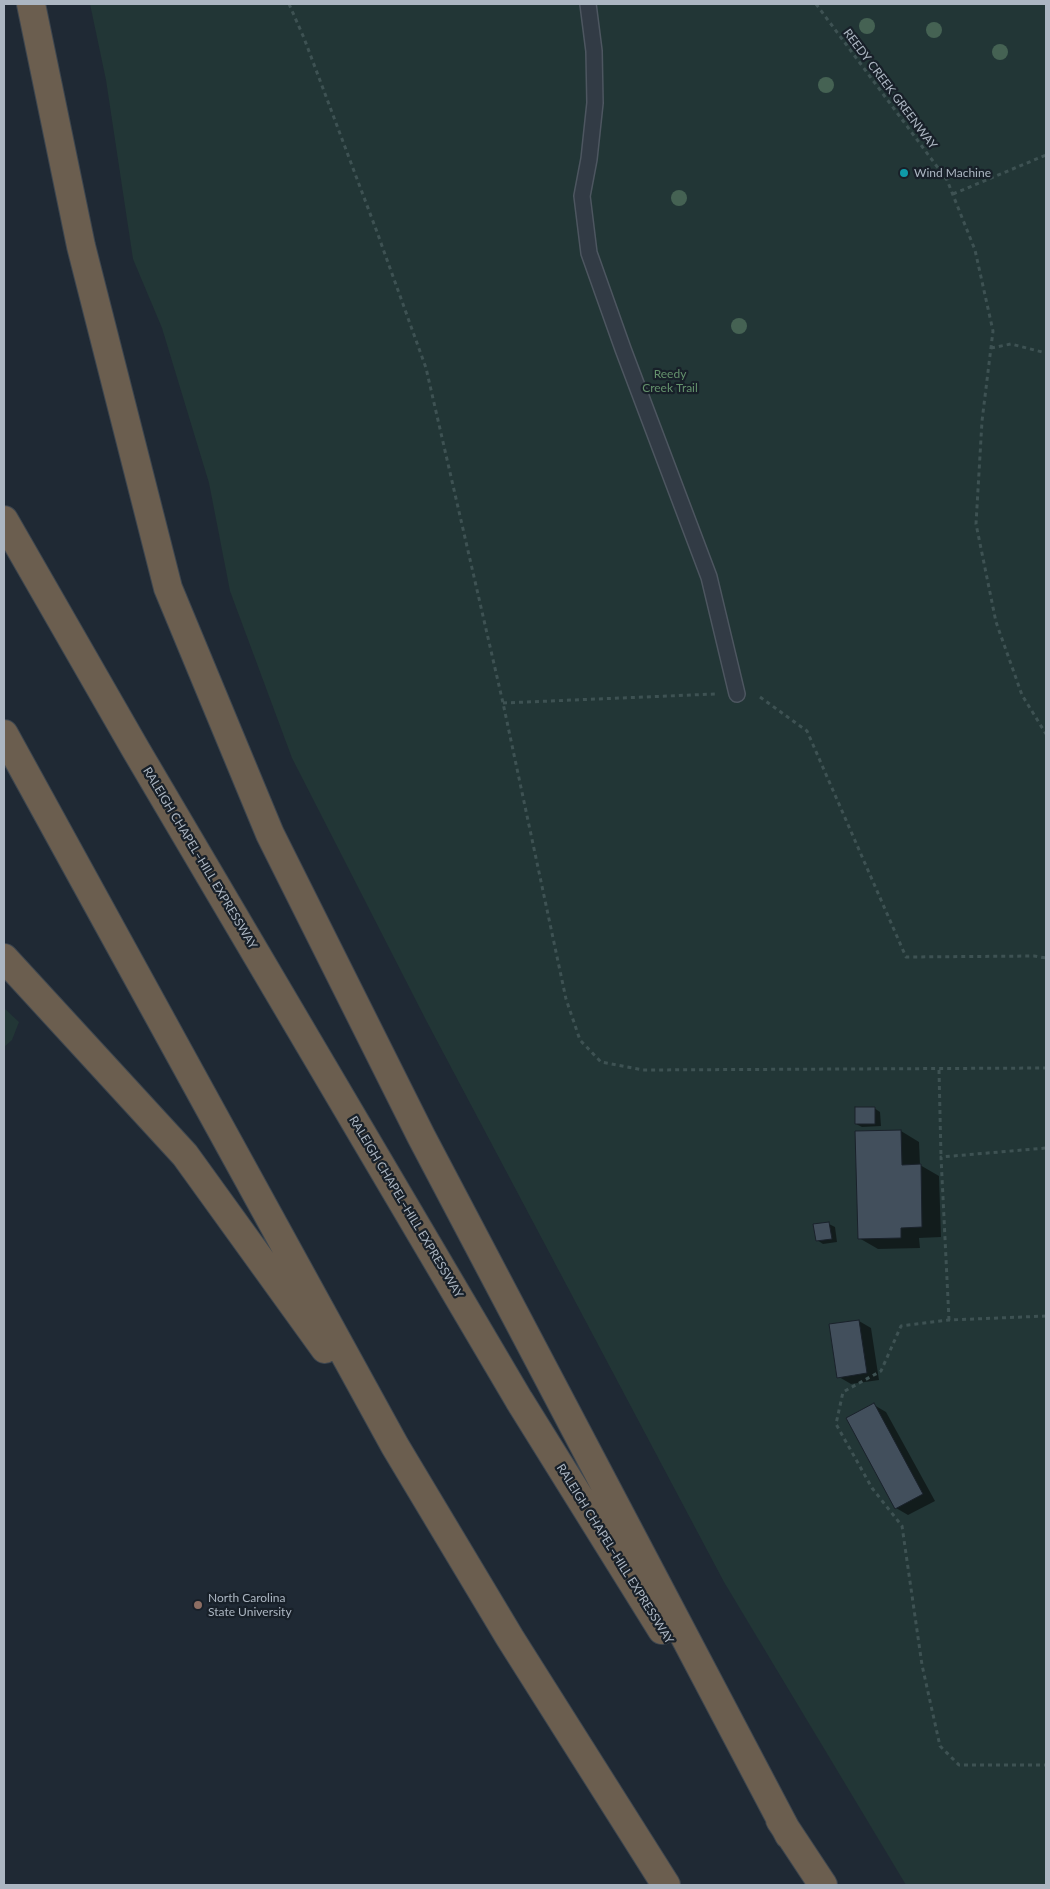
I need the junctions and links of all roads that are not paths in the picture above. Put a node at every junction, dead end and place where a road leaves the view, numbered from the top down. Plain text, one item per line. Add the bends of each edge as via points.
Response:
1 (31, 4) edge
2 (588, 4) edge
3 (4, 520) edge
4 (737, 694) road end
5 (4, 734) edge
6 (4, 958) edge
7 (394, 1446) junction
8 (789, 1835) junction
9 (666, 1885) edge
10 (823, 1885) edge

1 - 8 highway via 81,246 168,588 274,843 421,1136
2 - 4 lane via 594,51 595,103 582,196 589,253 709,577
3 - 8 highway, RALEIGH CHAPEL–HILL EXPRESSWAY via 519,1400
5 - 7 highway
6 - 7 highway via 185,1155
7 - 9 highway via 510,1638
8 - 10 highway, RALEIGH CHAPEL–HILL EXPRESSWAY

